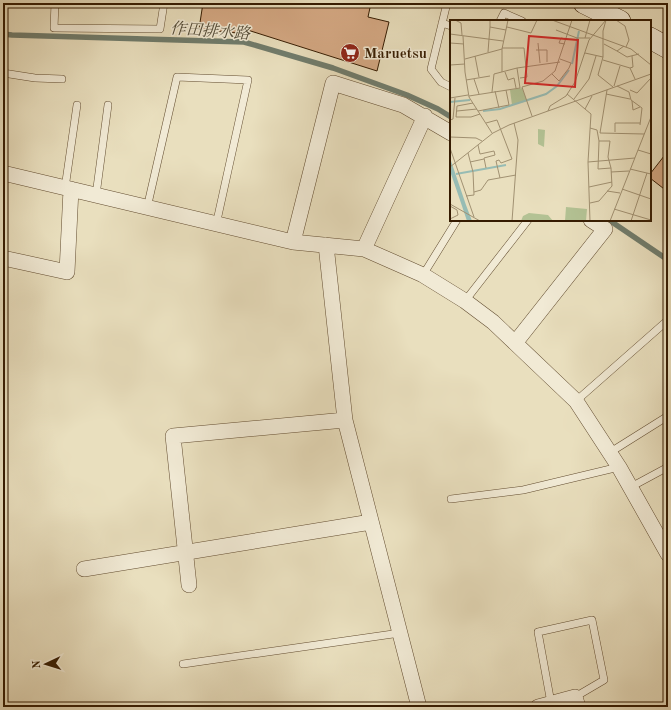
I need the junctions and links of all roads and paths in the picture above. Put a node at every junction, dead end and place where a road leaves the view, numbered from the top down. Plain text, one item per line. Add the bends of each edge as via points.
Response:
1 (55, 3) edge
2 (164, 3) edge
3 (447, 3) edge
4 (584, 3) edge
5 (500, 20) edge
6 (520, 20) edge
7 (618, 20) edge
8 (442, 23) junction
9 (450, 26) edge
10 (651, 39) edge
11 (668, 48) edge
12 (3, 73) edge
13 (62, 79) dead end
14 (450, 86) edge
15 (76, 105) dead end
16 (108, 105) dead end
17 (425, 116) junction
18 (450, 132) edge
19 (3, 174) edge
20 (68, 189) junction
21 (96, 195) junction
22 (147, 208) junction
23 (456, 221) edge
24 (527, 221) edge
25 (593, 221) edge
26 (216, 225) junction
27 (293, 242) junction
28 (326, 245) junction
29 (364, 249) junction
30 (3, 258) edge
31 (423, 275) junction
32 (465, 301) junction
33 (668, 320) edge
34 (515, 343) junction
35 (576, 401) junction
36 (668, 416) edge
37 (345, 420) junction
38 (609, 453) junction
39 (618, 468) junction
40 (668, 468) edge
41 (630, 488) junction
42 (451, 499) dead end
43 (371, 522) junction
44 (663, 535) edge
45 (186, 552) junction
46 (668, 554) edge
47 (84, 569) dead end
48 (189, 585) dead end
49 (400, 633) junction
50 (183, 664) dead end
51 (577, 702) edge
52 (544, 705) edge
53 (419, 707) edge

1 - 2 lane via 54,28 160,30
3 - 8 lane
4 - 7 main road
5 - 6 lane via 504,13
8 - 9 lane
8 - 14 lane via 431,69 441,82
10 - 11 main road
12 - 13 lane
15 - 20 lane
16 - 21 lane
17 - 18 street
17 - 27 street via 403,105 333,83
17 - 29 street
19 - 20 street
20 - 21 street
20 - 30 street via 67,272
21 - 22 street
22 - 26 street
22 - 26 lane via 177,77 248,80
23 - 31 lane
24 - 32 lane
25 - 34 street via 605,229
26 - 27 street
27 - 28 street
28 - 29 street
28 - 37 street
29 - 31 street
31 - 32 street
32 - 34 street
33 - 35 lane
34 - 35 street
35 - 38 street
36 - 38 lane
37 - 43 street
37 - 45 street via 173,436
38 - 39 street
39 - 41 street
39 - 42 lane via 523,490
40 - 41 lane
41 - 44 street
43 - 45 street
43 - 49 street
44 - 46 street
45 - 47 street
45 - 48 street
49 - 50 lane
49 - 53 street
51 - 52 street
51 - 52 lane via 604,680 592,620 538,632

